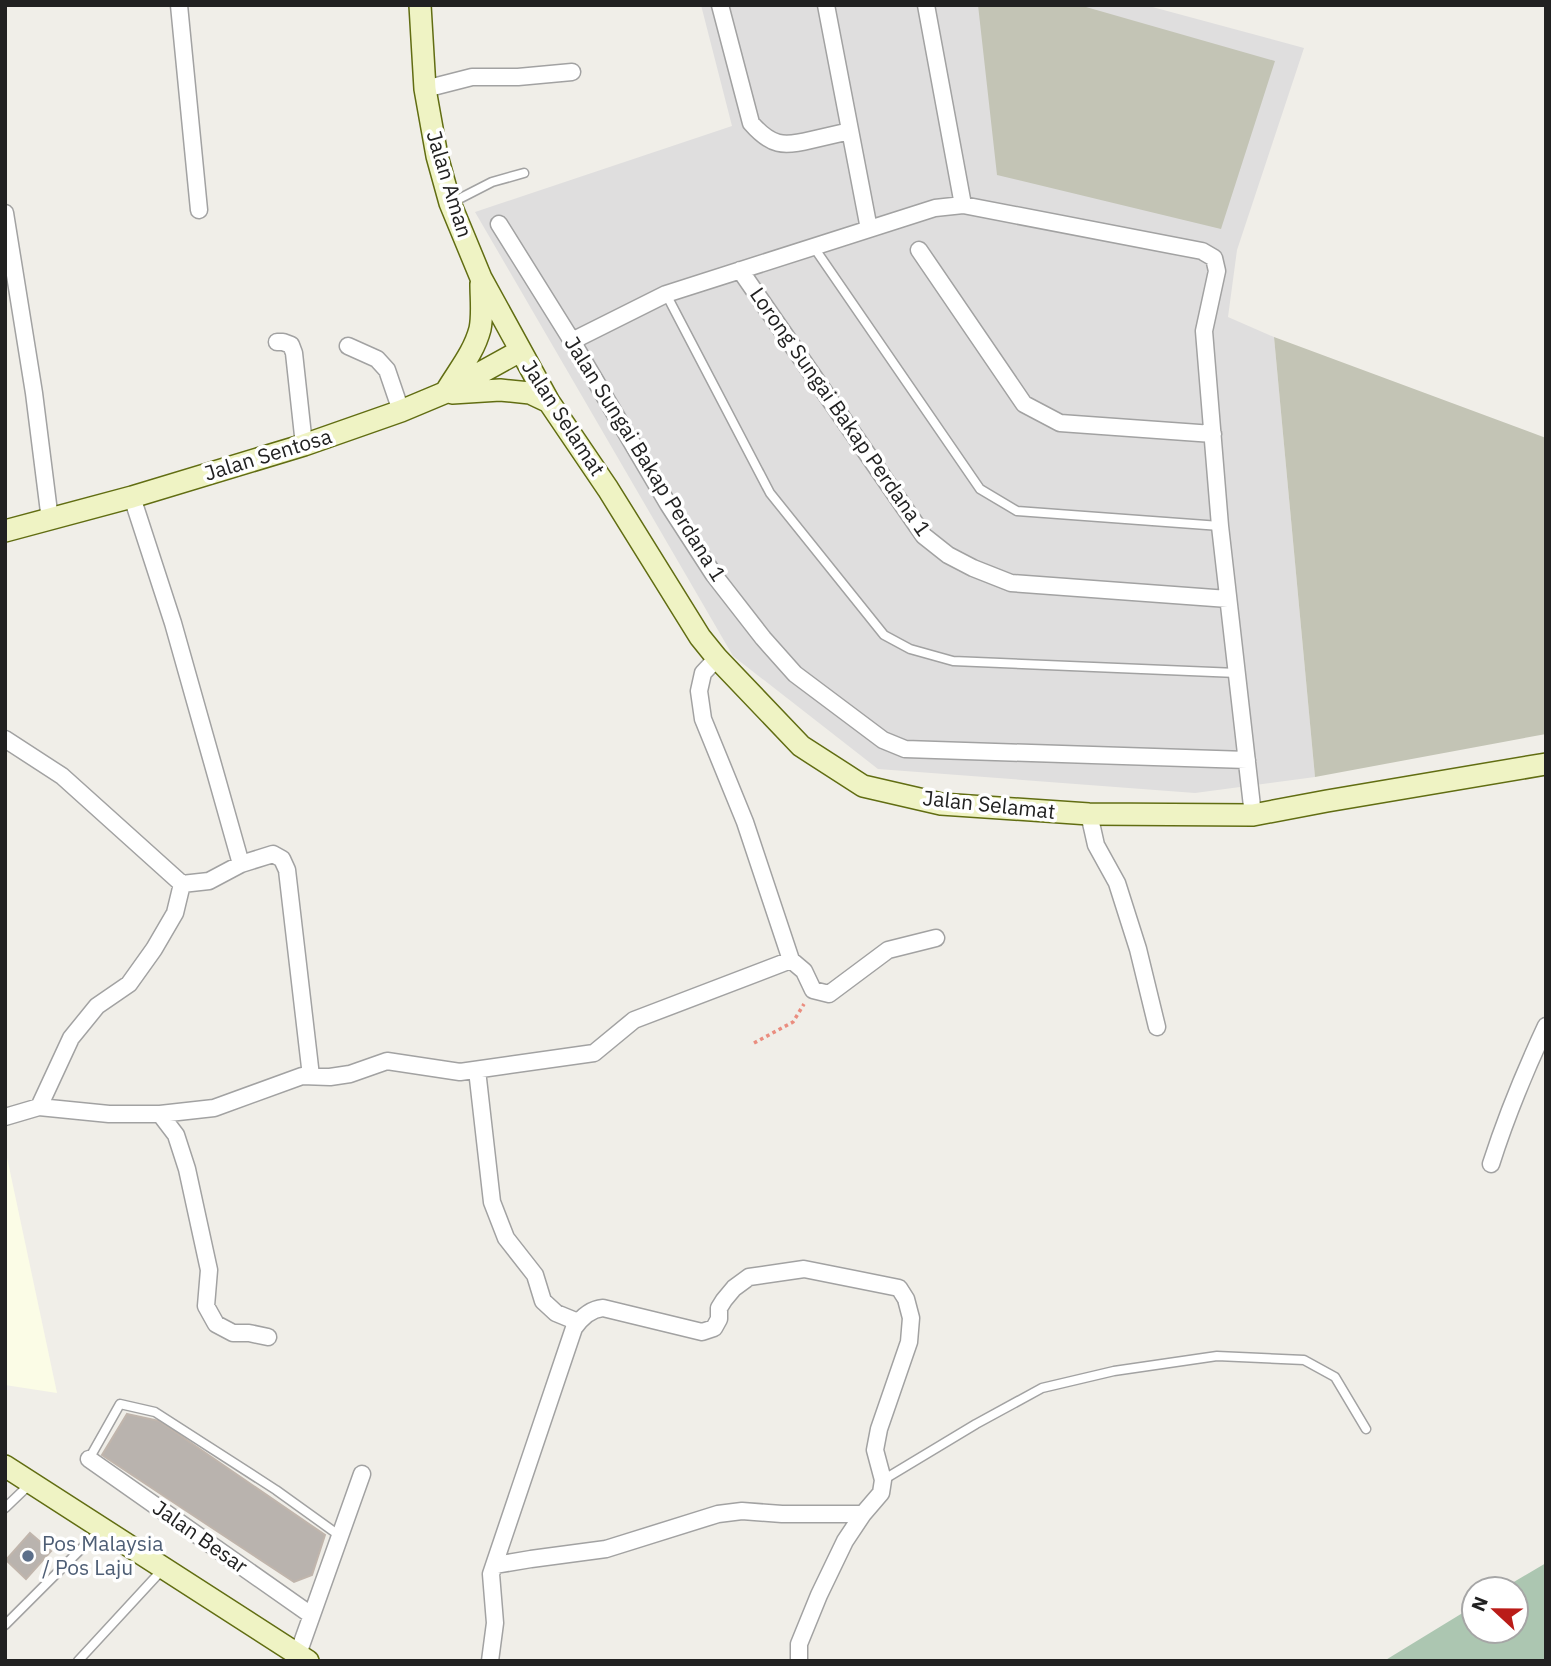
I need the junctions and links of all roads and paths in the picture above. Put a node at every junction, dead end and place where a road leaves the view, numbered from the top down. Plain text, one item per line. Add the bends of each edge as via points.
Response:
1 (179, 5) edge
2 (420, 5) edge
3 (720, 5) edge
4 (826, 5) edge
5 (926, 5) edge
6 (572, 72) dead end
7 (425, 89) junction
8 (850, 131) junction
9 (524, 173) dead end
10 (450, 204) junction
11 (963, 205) junction
12 (199, 210) dead end
13 (5, 213) edge
14 (499, 224) dead end
15 (869, 229) junction
16 (813, 246) junction
17 (919, 250) dead end
18 (740, 270) junction
19 (481, 278) junction
20 (666, 294) junction
21 (572, 341) junction
22 (277, 342) dead end
23 (348, 346) dead end
24 (520, 351) junction
25 (444, 393) junction
26 (549, 402) junction
27 (401, 411) junction
28 (1213, 434) junction
29 (304, 445) junction
30 (132, 497) junction
31 (50, 520) junction
32 (1220, 526) junction
33 (5, 531) edge
34 (1228, 599) junction
35 (716, 658) junction
36 (1237, 673) junction
37 (5, 740) edge
38 (1247, 760) junction
39 (1546, 764) edge
40 (1089, 814) junction
41 (1253, 815) junction
42 (241, 864) junction
43 (182, 884) junction
44 (936, 938) dead end
45 (791, 960) junction
46 (813, 990) junction
47 (1546, 1026) edge
48 (1157, 1027) dead end
49 (754, 1043) dead end
50 (477, 1070) junction
51 (311, 1076) junction
52 (39, 1107) junction
53 (160, 1114) junction
54 (5, 1117) edge
55 (1491, 1164) dead end
56 (578, 1322) junction
57 (268, 1337) dead end
58 (1366, 1429) dead end
59 (89, 1460) joint
60 (5, 1466) edge
61 (362, 1474) dead end
62 (883, 1480) junction
63 (31, 1483) junction
64 (5, 1508) edge
65 (863, 1514) junction
66 (102, 1528) junction
67 (340, 1536) junction
68 (495, 1565) junction
69 (164, 1568) junction
70 (312, 1615) junction
71 (5, 1625) edge
72 (303, 1657) edge
73 (78, 1661) edge
74 (490, 1661) edge
75 (799, 1661) edge

1 - 12 street
2 - 7 main road, Jalan Aman
3 - 8 street via 751,123 759,133 788,145
4 - 8 street
5 - 11 street
6 - 7 street via 472,77
7 - 10 main road, Jalan Aman
8 - 15 street
9 - 10 lane via 492,181
10 - 19 main road, Jalan Aman
11 - 15 street via 934,208
11 - 28 street via 1202,251 1214,258 1217,271 1204,331
13 - 31 street
14 - 21 street, Jalan Sungai Bakap Perdana 1
15 - 16 street
16 - 18 street
16 - 32 lane via 980,489 1017,511
17 - 28 street via 1024,404 1060,423
18 - 20 street
18 - 34 street, Lorong Sungai Bakap Perdana 1 via 924,536 948,555 1011,583
19 - 24 main road, Jalan Aman
19 - 25 main road via 480,328
20 - 21 street
20 - 36 lane via 770,493 884,635 909,649 953,661
21 - 38 street, Jalan Sungai Bakap Perdana 1 via 668,504 755,628 795,674 883,740 905,750
22 - 29 street via 291,345 294,354
23 - 27 street via 377,359 387,370
24 - 25 main road, Jalan Sentosa
24 - 26 main road, Jalan Selamat
25 - 26 main road via 500,390 530,393
25 - 27 main road, Jalan Sentosa
26 - 35 main road, Jalan Selamat
27 - 29 main road, Jalan Sentosa
28 - 32 street
29 - 30 main road, Jalan Sentosa
30 - 31 main road, Jalan Sentosa
30 - 42 street
31 - 33 main road, Jalan Sentosa
32 - 34 street
34 - 36 street
35 - 40 main road, Jalan Selamat via 800,746 863,786 941,804
35 - 45 street via 703,673 699,691 703,719 745,822
36 - 38 street
37 - 43 street via 62,776
38 - 41 street
39 - 41 main road, Jalan Selamat
40 - 41 main road, Jalan Selamat
40 - 48 street via 1096,845 1117,883
42 - 43 street via 209,881
42 - 51 street via 273,854 287,870
43 - 52 street via 175,913 154,949 129,984 97,1006 71,1038
44 - 46 street via 888,950 830,994
45 - 46 street via 804,971
45 - 50 street via 634,1020 594,1053
46 - 49 path via 793,1022
47 - 55 street
50 - 51 street via 387,1062 350,1074
50 - 56 street via 492,1202 506,1238 535,1275 543,1301 556,1313
51 - 53 street via 293,1078 214,1108
52 - 53 street
52 - 54 street
53 - 57 street via 176,1135 187,1170 208,1270 206,1306 216,1324 233,1333
56 - 62 street via 603,1308 702,1332 714,1328 724,1300 748,1278 804,1269 899,1288 911,1318 909,1342 875,1450
56 - 68 street
58 - 62 lane via 1335,1377 1304,1360 1217,1356 1114,1371 1042,1388
59 - 67 lane via 120,1404 155,1412
59 - 70 street, Jalan Besar
60 - 63 main road
61 - 67 street
62 - 65 street via 881,1493
63 - 64 lane
63 - 66 main road
65 - 68 street via 718,1514 607,1549
65 - 75 street via 819,1595 799,1644
66 - 69 main road
66 - 71 lane
67 - 70 street
68 - 74 street via 491,1574 495,1623
69 - 72 main road
69 - 73 lane
70 - 72 street

